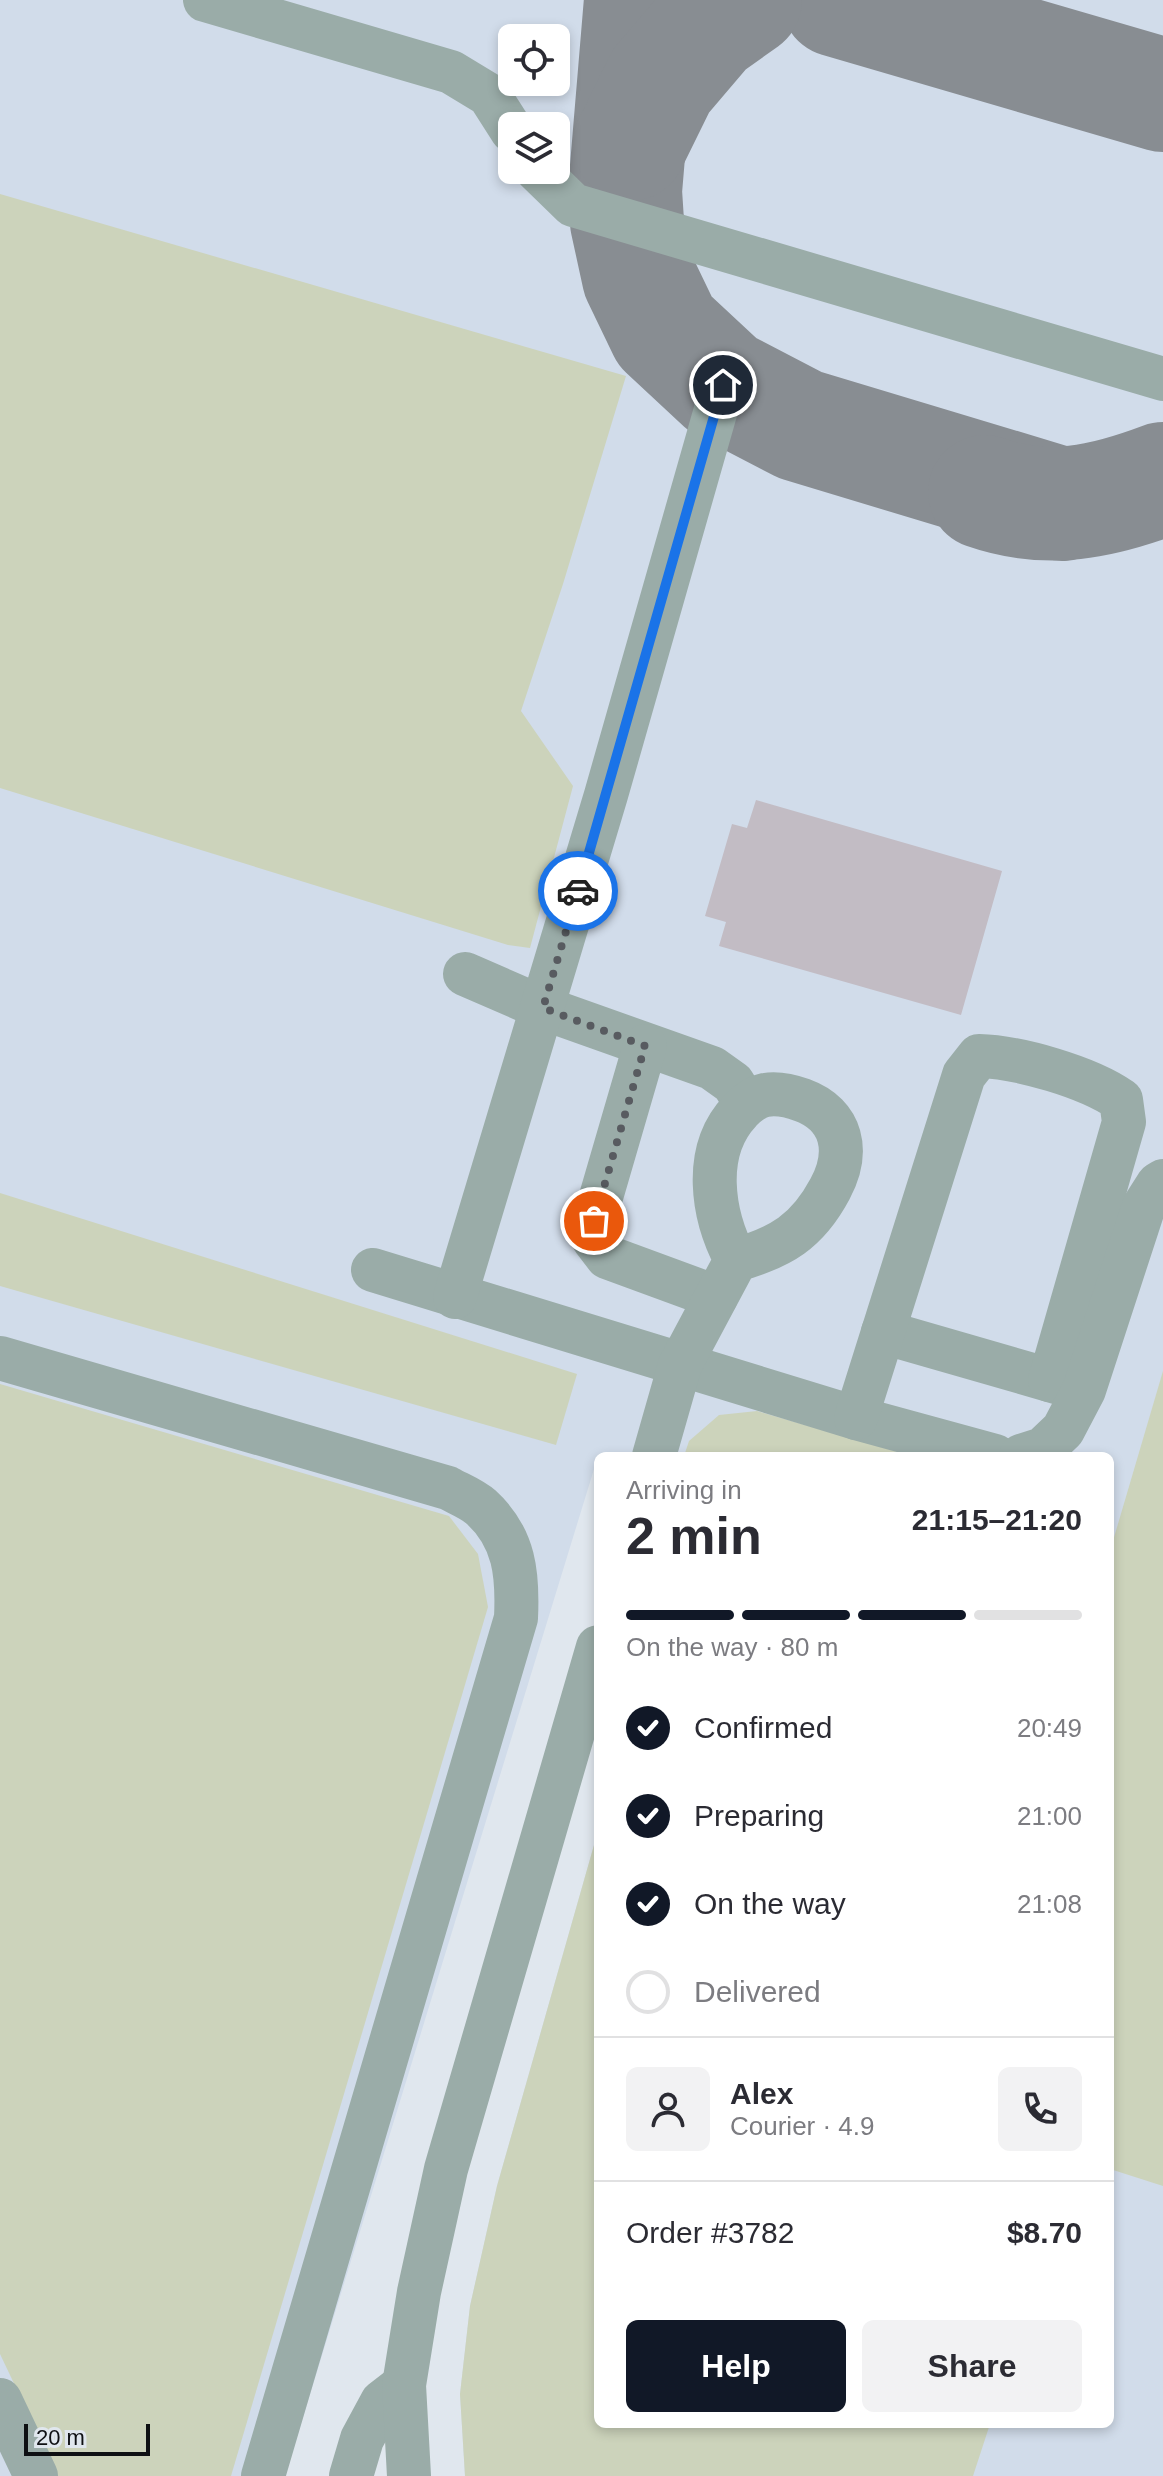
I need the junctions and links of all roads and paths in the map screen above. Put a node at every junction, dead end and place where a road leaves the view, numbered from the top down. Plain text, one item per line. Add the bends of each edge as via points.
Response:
1 (205, 0) edge
2 (500, 112) edge
3 (551, 184) edge
4 (1163, 379) edge
5 (723, 385) dead end
6 (465, 974) dead end
7 (543, 1008) junction
8 (645, 1046) junction
9 (746, 1104) junction
10 (1163, 1181) edge
11 (373, 1270) dead end
12 (726, 1278) junction
13 (455, 1297) junction
14 (883, 1332) junction
15 (0, 1358) edge
16 (680, 1365) junction
17 (1067, 1385) junction
18 (856, 1418) junction
19 (655, 1452) edge
20 (980, 1452) edge
21 (1034, 1452) edge
22 (594, 1661) edge
23 (404, 2385) junction
24 (0, 2400) edge
25 (36, 2476) edge
26 (263, 2476) edge
27 (351, 2476) edge
28 (409, 2476) edge

1 - 2 street via 451,72 489,95
3 - 4 street via 573,205
5 - 7 street
6 - 7 street
7 - 8 street
7 - 13 street
8 - 9 street via 712,1068 733,1083
8 - 12 street via 594,1221 594,1240 607,1257
9 - 12 street via 729,1121 714,1179
9 - 12 street via 766,1095 792,1096 817,1105 833,1121 840,1159 817,1214 793,1236
10 - 17 street via 1144,1206
11 - 13 street
12 - 16 street
13 - 16 street
14 - 17 street
14 - 17 street via 964,1075 979,1056 1003,1056 1101,1086 1121,1100 1124,1122
14 - 18 street
15 - 26 street via 448,1488 480,1506 505,1535 518,1577 516,1618
16 - 18 street
16 - 19 street
17 - 21 street via 1063,1430
18 - 20 street
22 - 23 street via 446,2169
23 - 27 street via 382,2402 362,2439
23 - 28 street
24 - 25 street

